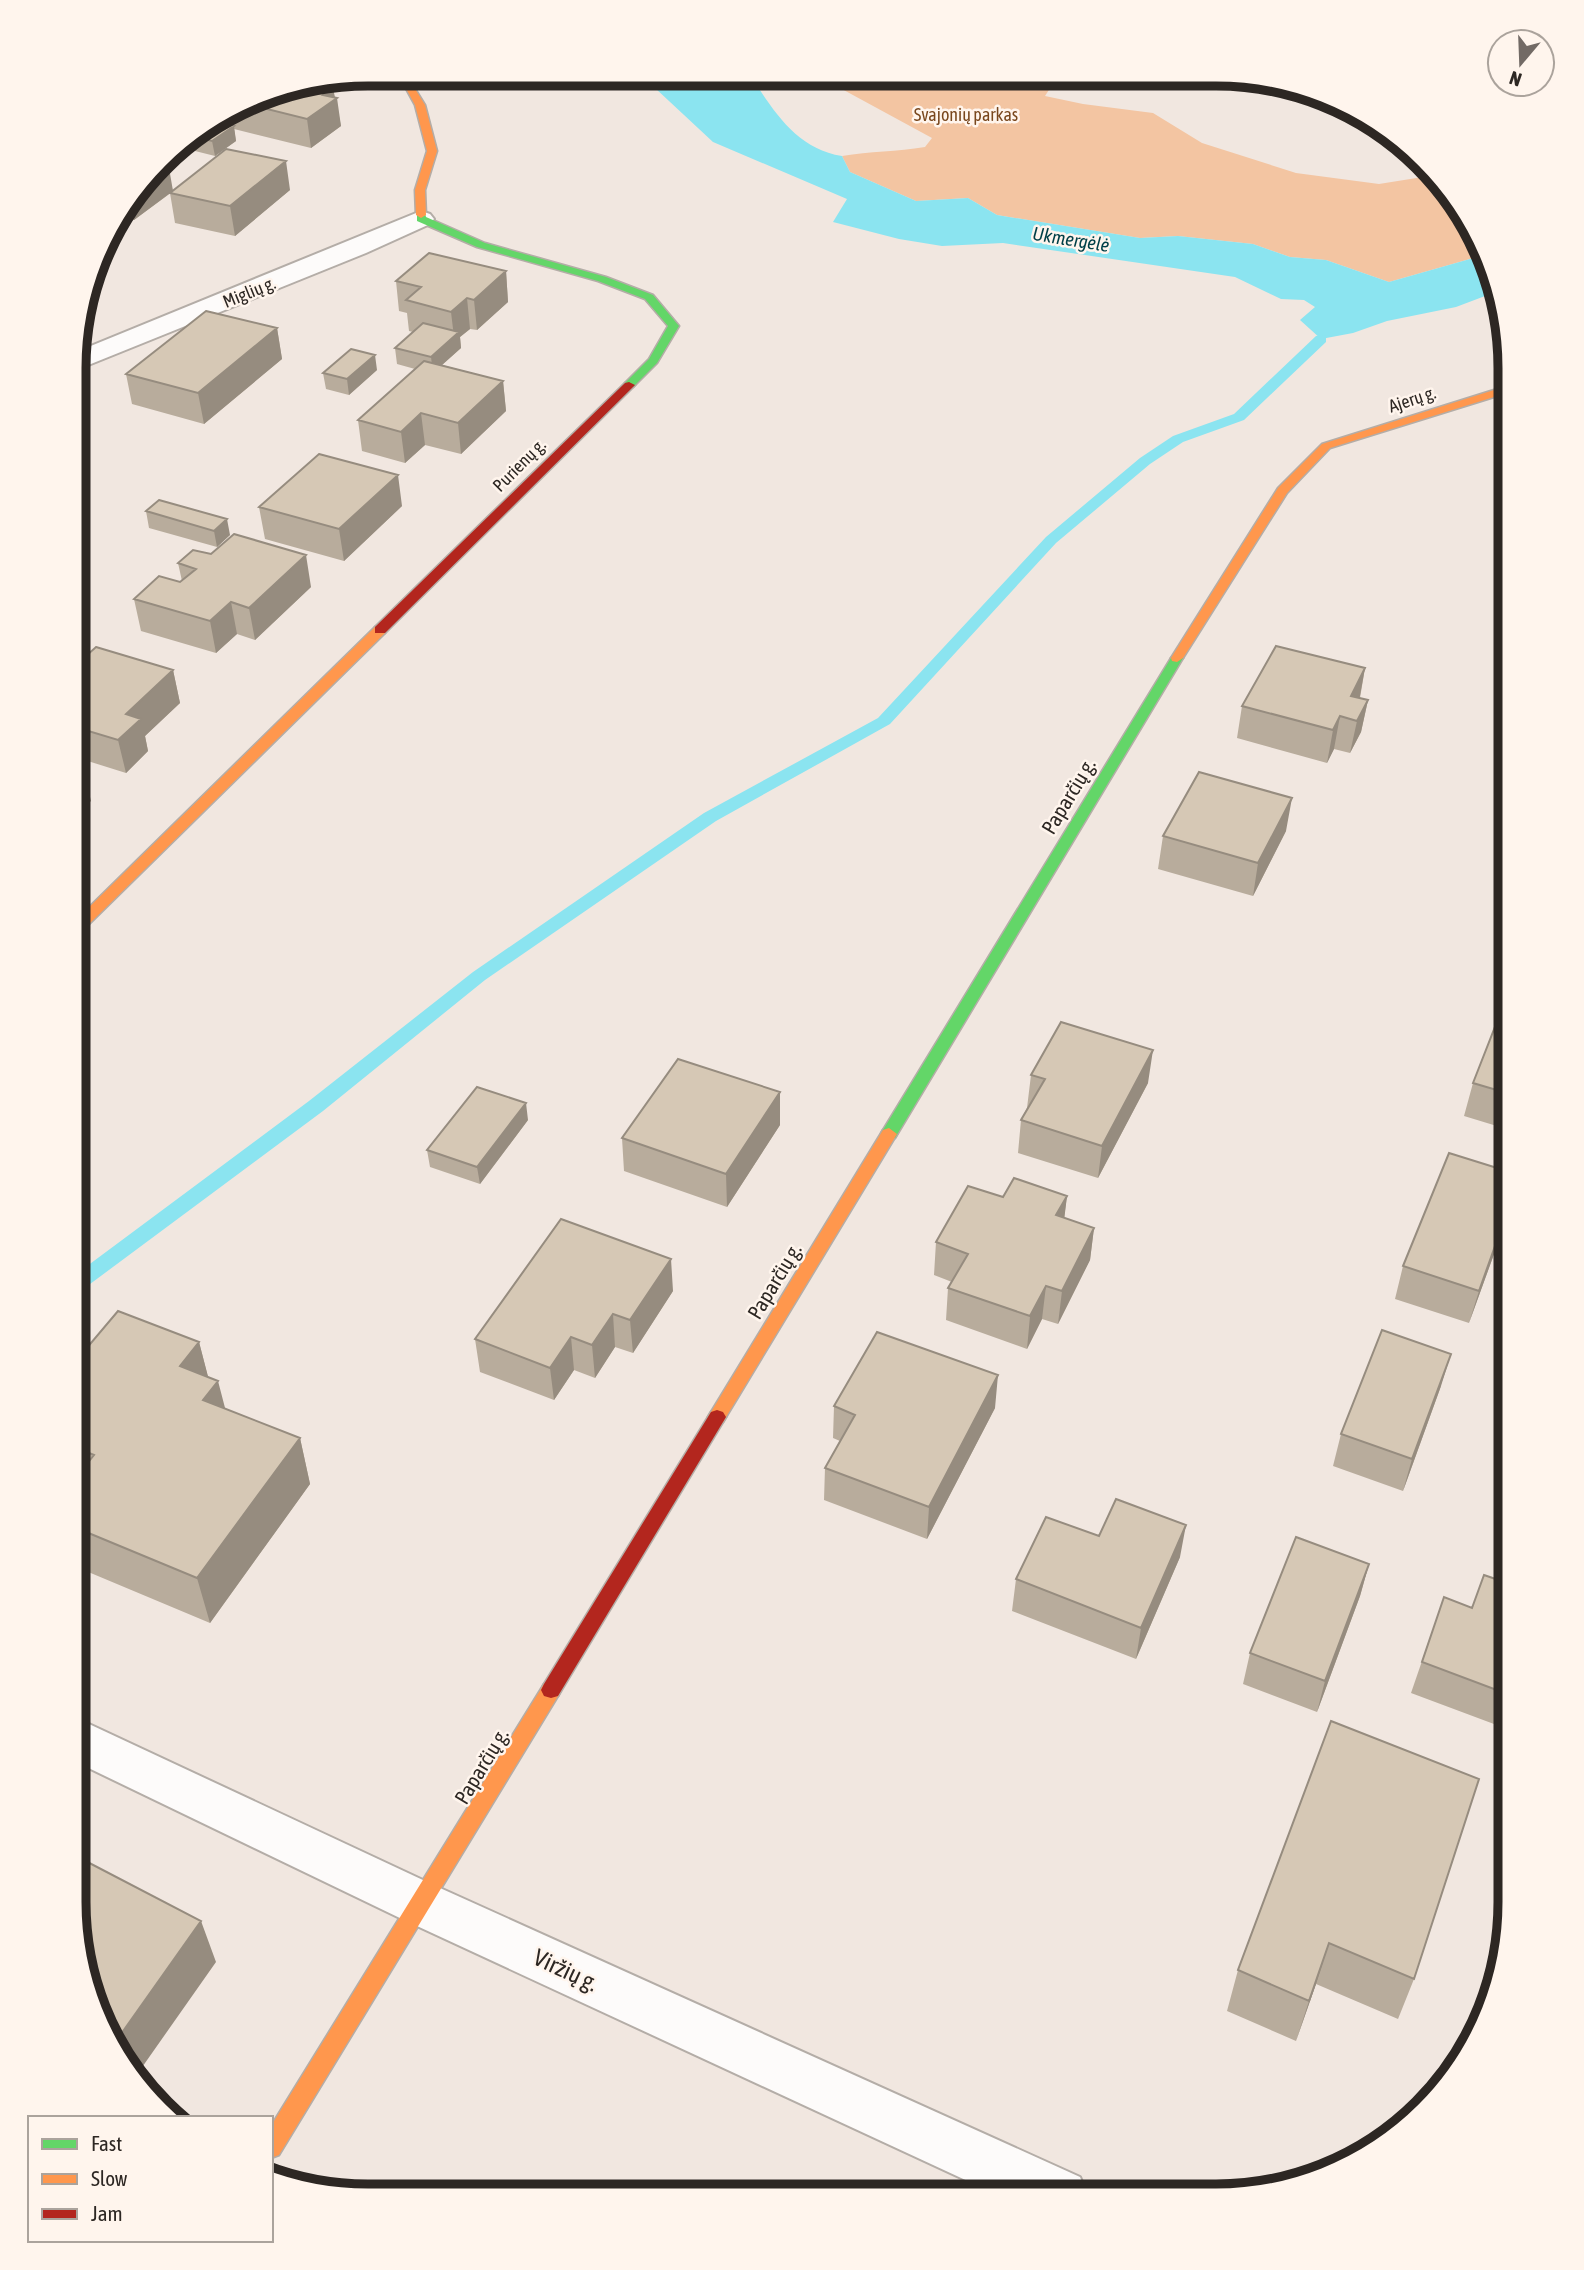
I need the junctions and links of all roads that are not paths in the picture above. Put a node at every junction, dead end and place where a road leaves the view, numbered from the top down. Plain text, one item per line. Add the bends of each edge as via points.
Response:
1 (409, 86) edge
2 (421, 219) junction
3 (86, 358) edge
4 (1498, 392) edge
5 (1326, 446) joint
6 (86, 919) edge
7 (86, 1744) edge
8 (422, 1904) junction
9 (273, 2144) edge
10 (1035, 2184) edge

1 - 2 street via 420,105 432,151 420,190
2 - 3 street, Miglių g.
2 - 6 street, Purienų g. via 481,245 649,297 674,326 653,361
4 - 5 street, Ajerų g.
5 - 8 street, Paparčių g. via 1282,491 1176,659
7 - 8 street, Viržių g.
8 - 9 street, Paparčių g.
8 - 10 street, Viržių g.

